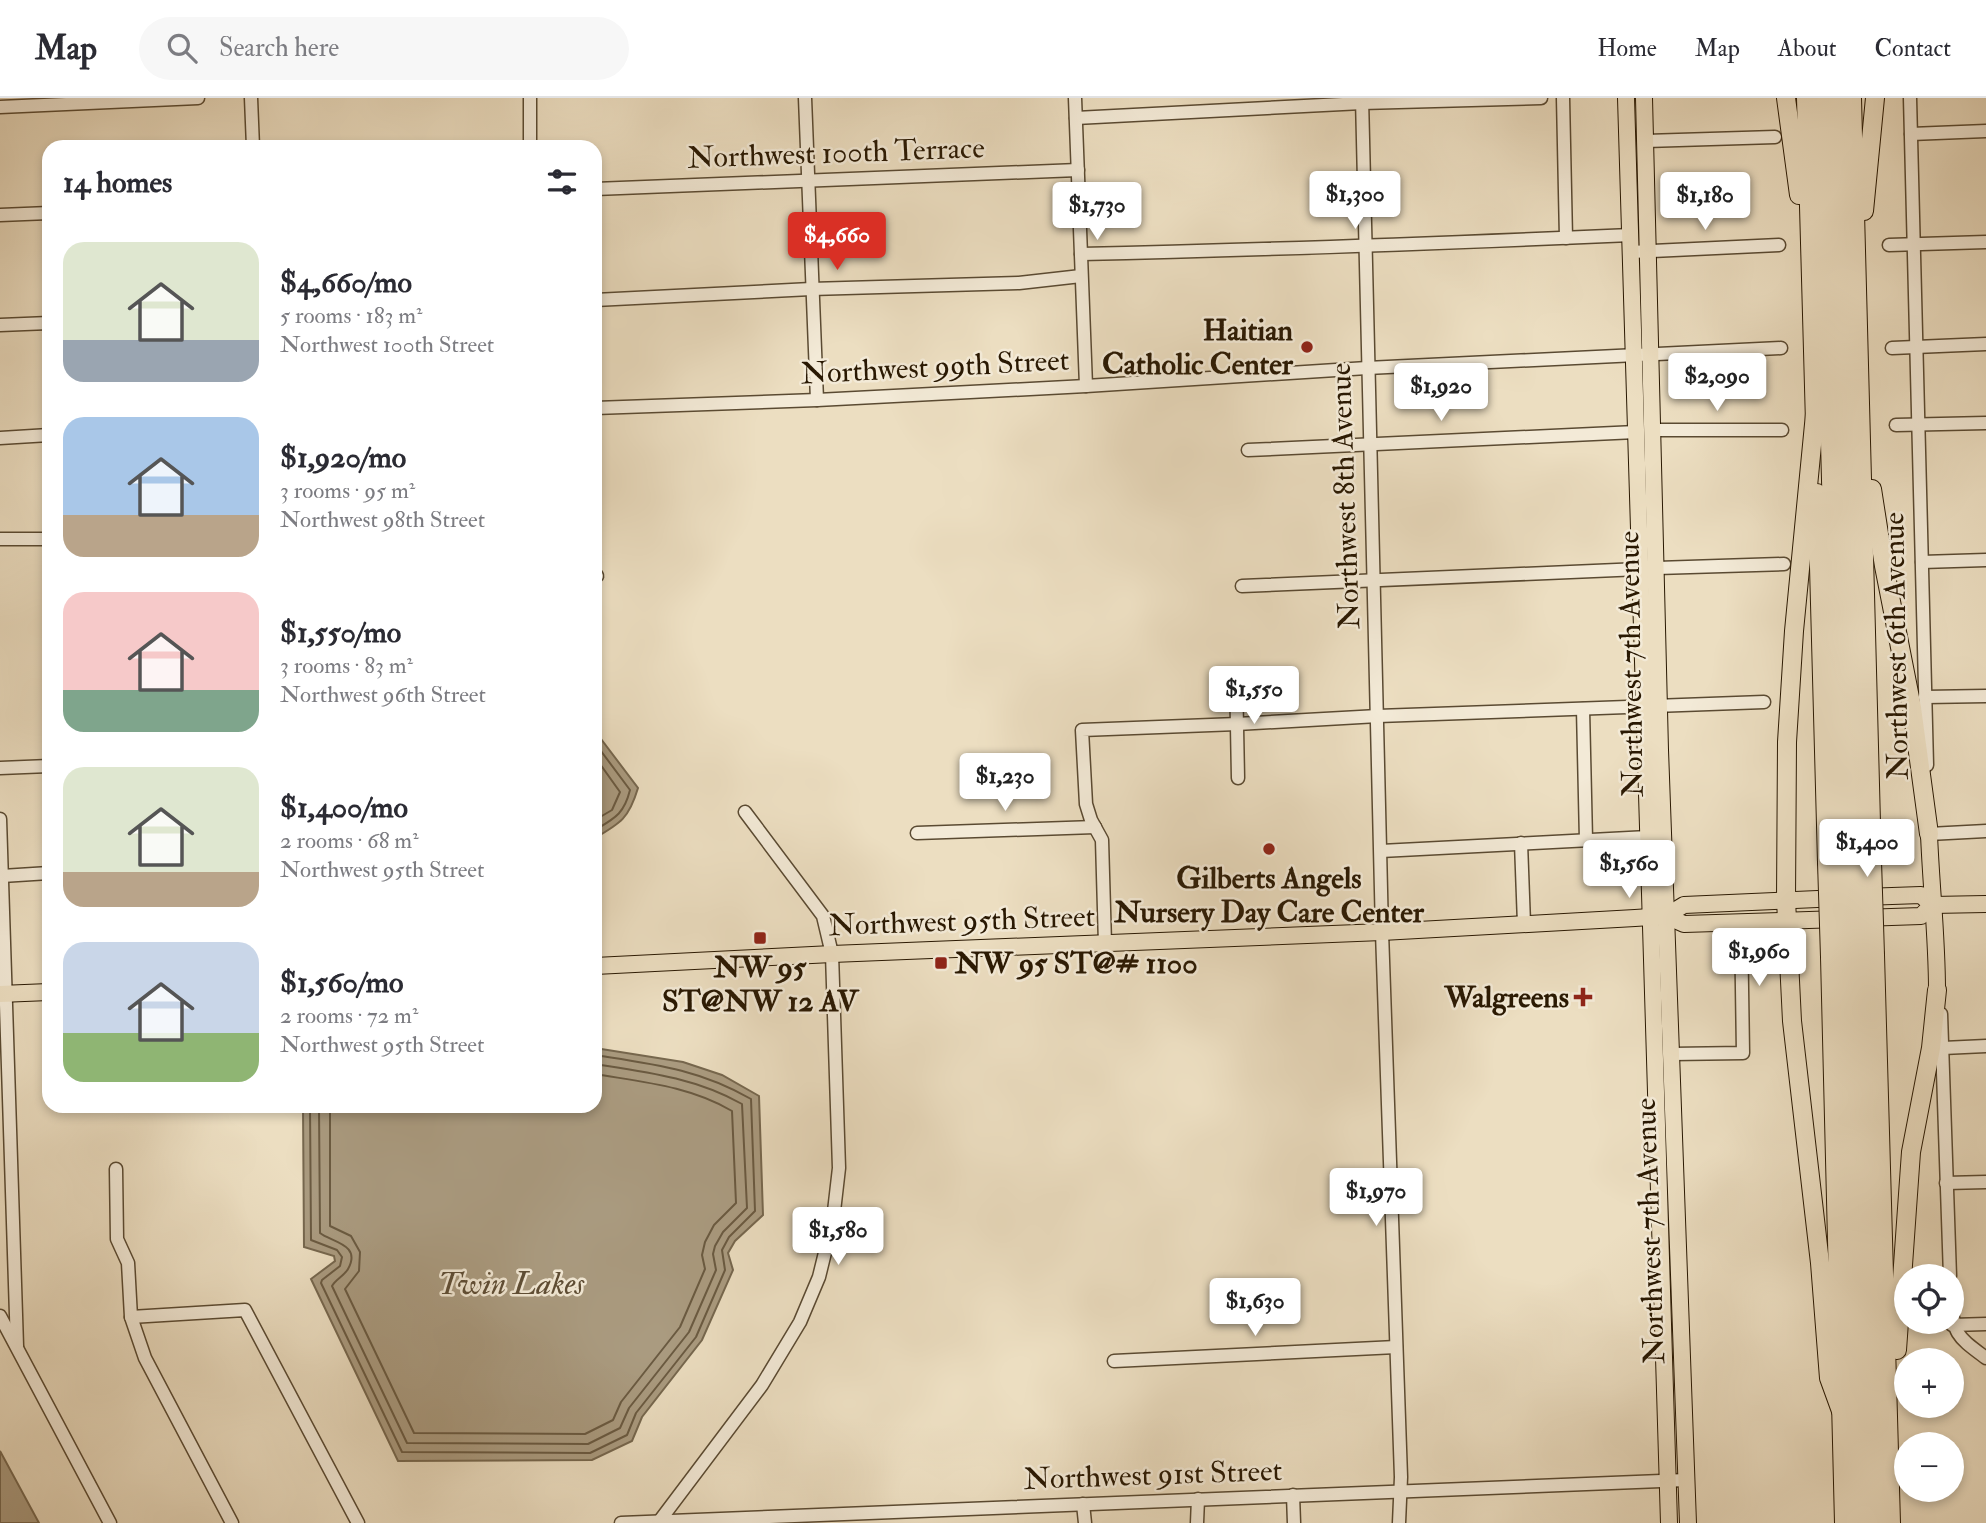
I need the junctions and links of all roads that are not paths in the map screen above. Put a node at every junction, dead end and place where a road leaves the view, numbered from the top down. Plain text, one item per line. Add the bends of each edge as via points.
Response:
1 (198, 98) edge
2 (251, 98) edge
3 (530, 98) edge
4 (805, 98) edge
5 (1075, 98) edge
6 (1541, 98) edge
7 (1563, 98) edge
8 (1628, 98) edge
9 (1644, 98) edge
10 (1786, 98) edge
11 (1806, 98) edge
12 (1821, 98) edge
13 (1837, 98) edge
14 (1852, 98) edge
15 (1875, 98) edge
16 (1910, 98) edge
17 (1362, 101) edge
18 (0, 107) edge
19 (1076, 118) junction
20 (1986, 131) edge
21 (1911, 134) junction
22 (1775, 137) dead end
23 (253, 140) edge
24 (530, 140) edge
25 (1646, 141) junction
26 (1078, 170) junction
27 (1646, 178) junction
28 (807, 180) junction
29 (602, 189) edge
30 (42, 212) edge
31 (0, 215) edge
32 (1631, 235) junction
33 (1566, 238) junction
34 (1986, 242) edge
35 (1914, 244) junction
36 (1779, 245) dead end
37 (1889, 245) dead end
38 (1365, 247) junction
39 (1649, 251) junction
40 (1631, 252) junction
41 (1081, 254) junction
42 (1082, 276) junction
43 (811, 289) junction
44 (1857, 298) junction
45 (602, 300) edge
46 (1811, 300) junction
47 (42, 323) edge
48 (0, 325) edge
49 (1986, 344) edge
50 (1918, 346) junction
51 (1781, 348) dead end
52 (1892, 348) dead end
53 (1651, 355) junction
54 (1634, 356) junction
55 (1367, 369) junction
56 (1086, 386) junction
57 (817, 400) junction
58 (602, 408) edge
59 (1815, 414) junction
60 (1860, 414) junction
61 (1986, 423) edge
62 (1919, 424) junction
63 (1896, 425) dead end
64 (1782, 429) dead end
65 (1653, 430) junction
66 (1636, 432) junction
67 (42, 435) edge
68 (0, 438) edge
69 (1369, 443) junction
70 (1248, 450) dead end
71 (0, 539) edge
72 (42, 540) edge
73 (1986, 560) edge
74 (1922, 562) junction
75 (1784, 564) dead end
76 (1648, 568) junction
77 (1373, 581) junction
78 (1242, 586) dead end
79 (1236, 675) dead end
80 (1986, 696) edge
81 (1926, 697) junction
82 (1764, 702) dead end
83 (1652, 706) junction
84 (1583, 709) junction
85 (1378, 716) junction
86 (1237, 724) junction
87 (42, 766) edge
88 (0, 768) edge
89 (1238, 778) dead end
90 (745, 812) dead end
91 (0, 819) edge
92 (1095, 827) junction
93 (1986, 831) edge
94 (917, 833) dead end
95 (1929, 834) junction
96 (1648, 837) junction
97 (1586, 840) junction
98 (1521, 844) junction
99 (1381, 851) junction
100 (1, 854) edge
101 (1849, 862) junction
102 (42, 873) edge
103 (2, 876) junction
104 (1786, 900) junction
105 (1986, 904) edge
106 (1932, 905) junction
107 (1658, 916) junction
108 (1788, 920) junction
109 (1741, 923) junction
110 (1524, 924) junction
111 (1382, 932) junction
112 (1105, 944) junction
113 (832, 954) junction
114 (1852, 956) junction
115 (602, 966) edge
116 (1937, 990) junction
117 (42, 992) edge
118 (3, 994) edge
119 (1986, 1046) edge
120 (1943, 1048) junction
121 (1672, 1054) junction
122 (1657, 1095) junction
123 (117, 1169) dead end
124 (1676, 1171) junction
125 (1986, 1182) edge
126 (1946, 1183) junction
127 (1660, 1214) junction
128 (1949, 1264) edge
129 (1680, 1267) junction
130 (14, 1275) junction
131 (0, 1277) edge
132 (0, 1315) edge
133 (131, 1317) junction
134 (1986, 1324) edge
135 (1964, 1325) edge
136 (1958, 1334) edge
137 (17, 1346) junction
138 (1396, 1347) junction
139 (1986, 1358) edge
140 (1114, 1362) dead end
141 (1888, 1369) junction
142 (1840, 1411) junction
143 (1668, 1480) junction
144 (1686, 1480) junction
145 (1401, 1491) junction
146 (1293, 1495) junction
147 (1198, 1499) junction
148 (1083, 1504) junction
149 (658, 1522) edge
150 (110, 1523) edge
151 (232, 1523) edge
152 (358, 1523) edge
153 (621, 1523) edge
154 (1085, 1523) edge
155 (1197, 1523) edge
156 (1294, 1523) edge
157 (1399, 1523) edge
158 (1669, 1523) edge
159 (1688, 1523) edge
160 (1844, 1523) edge
161 (1859, 1523) edge
162 (1876, 1523) edge
163 (1891, 1523) edge

1 - 18 street
2 - 23 street
3 - 24 street
4 - 28 street
5 - 19 street
6 - 17 street
7 - 33 street
8 - 27 main road via 1636,108 1637,162
8 - 32 main road, Northwest 7th Avenue
9 - 25 main road, Northwest 7th Avenue
10 - 46 highway
11 - 46 highway
12 - 101 highway
13 - 101 highway
14 - 44 highway
15 - 44 highway
16 - 21 street, Northwest 6th Avenue
17 - 19 street
17 - 38 street, Northwest 8th Avenue
19 - 26 street
20 - 21 street
21 - 35 street, Northwest 6th Avenue
22 - 25 street
25 - 27 main road, Northwest 7th Avenue
26 - 28 street, Northwest 100th Terrace
26 - 41 street
27 - 39 main road, Northwest 7th Avenue
28 - 29 street, Northwest 100th Terrace
28 - 43 street
30 - 31 street
32 - 33 street
32 - 40 main road, Northwest 7th Avenue
33 - 38 street
34 - 35 street
35 - 37 street
35 - 50 street, Northwest 6th Avenue
36 - 39 street
38 - 41 street
38 - 55 street, Northwest 8th Avenue
39 - 40 street
39 - 53 main road, Northwest 7th Avenue
40 - 54 main road, Northwest 7th Avenue
41 - 42 street
42 - 43 street via 1019,283
42 - 56 street
43 - 45 street
43 - 57 street
44 - 60 highway
46 - 59 highway
47 - 48 street
49 - 50 street
50 - 52 street
50 - 62 street, Northwest 6th Avenue
51 - 53 street, Northwest 99th Street
53 - 54 street, Northwest 99th Street
53 - 65 main road, Northwest 7th Avenue
54 - 55 street, Northwest 99th Street
54 - 66 main road, Northwest 7th Avenue
55 - 56 street, Northwest 99th Street
55 - 69 street, Northwest 8th Avenue
56 - 57 street, Northwest 99th Street
57 - 58 street, Northwest 99th Street
59 - 101 highway
59 - 104 highway via 1787,742
60 - 95 highway via 1912,708
60 - 101 highway
61 - 62 street
62 - 63 street
62 - 74 street, Northwest 6th Avenue
64 - 65 street
65 - 76 main road, Northwest 7th Avenue
66 - 69 street
66 - 76 main road, Northwest 7th Avenue
67 - 68 street
69 - 70 street
69 - 77 street, Northwest 8th Avenue
71 - 72 street
73 - 74 street
74 - 81 street, Northwest 6th Avenue
75 - 76 street
76 - 77 street
76 - 83 main road, Northwest 7th Avenue
76 - 83 main road, Northwest 7th Avenue via 1650,618 1658,631
77 - 78 street
77 - 85 street, Northwest 8th Avenue
79 - 86 street
80 - 81 street
81 - 95 street, Northwest 6th Avenue
82 - 83 street
83 - 84 street
83 - 96 main road, Northwest 7th Avenue
83 - 107 main road, Northwest 7th Avenue
84 - 85 street
84 - 97 street
85 - 86 street
85 - 99 street, Northwest 8th Avenue
86 - 89 street
86 - 92 street via 1082,730 1086,804
87 - 88 street
90 - 113 street via 823,916
91 - 100 street
92 - 94 street
92 - 112 street via 1102,839
93 - 95 street
95 - 106 main road, Northwest 6th Avenue
96 - 97 street
96 - 107 main road, Northwest 7th Avenue
97 - 98 street
98 - 99 street
98 - 110 street
99 - 111 street, Northwest 8th Avenue
100 - 103 street
101 - 114 highway, bridge
101 - 114 highway, bridge
102 - 103 street
103 - 118 street
104 - 106 main road, Northwest 95th Street via 1921,895
104 - 107 main road, Northwest 95th Street via 1684,905
104 - 108 highway
105 - 106 main road, Northwest 95th Street
106 - 108 main road, Northwest 95th Street via 1917,916
106 - 116 main road, Northwest 6th Avenue
107 - 109 main road, Northwest 95th Street via 1684,924
107 - 110 main road, Northwest 95th Street
107 - 121 main road, Northwest 7th Avenue
107 - 122 main road, Northwest 7th Avenue
108 - 109 main road, Northwest 95th Street
108 - 142 highway via 1792,1021 1829,1378
109 - 121 street via 1743,1053
110 - 111 main road, Northwest 95th Street
111 - 112 main road, Northwest 95th Street
111 - 138 street, Northwest 8th Avenue
112 - 113 main road, Northwest 95th Street
113 - 115 main road, Northwest 95th Street
113 - 149 street via 839,1168 819,1277 800,1322 762,1385
114 - 141 highway
114 - 142 highway
114 - 161 highway
114 - 162 highway
116 - 120 street, Northwest 6th Avenue
116 - 141 highway via 1911,1152 1897,1351
117 - 118 main road
118 - 130 street
119 - 120 street
120 - 126 street, Northwest 6th Avenue
121 - 124 main road, Northwest 7th Avenue
122 - 124 main road via 1662,1106 1664,1160
122 - 127 main road, Northwest 7th Avenue
123 - 133 street via 117,1239 128,1263
124 - 129 main road, Northwest 7th Avenue
125 - 126 street
126 - 128 street, Northwest 6th Avenue
127 - 129 main road via 1669,1226 1670,1255
127 - 143 main road, Northwest 7th Avenue
129 - 144 main road, Northwest 7th Avenue
130 - 131 street
130 - 137 street
132 - 137 street
133 - 151 street via 145,1358
133 - 152 street via 245,1310
134 - 135 street
136 - 139 street
137 - 150 street
138 - 140 street
138 - 145 street, Northwest 8th Avenue
141 - 163 highway
142 - 160 highway
143 - 144 street, Northwest 91st Street
143 - 145 street, Northwest 91st Street
143 - 158 main road, Northwest 7th Avenue
144 - 159 main road, Northwest 7th Avenue
145 - 146 street, Northwest 91st Street
145 - 157 street, Northwest 8th Avenue
146 - 147 street, Northwest 91st Street
146 - 156 street
147 - 148 street, Northwest 91st Street
147 - 155 street
148 - 149 street, Northwest 91st Street
148 - 154 street
149 - 153 street, Northwest 91st Street

